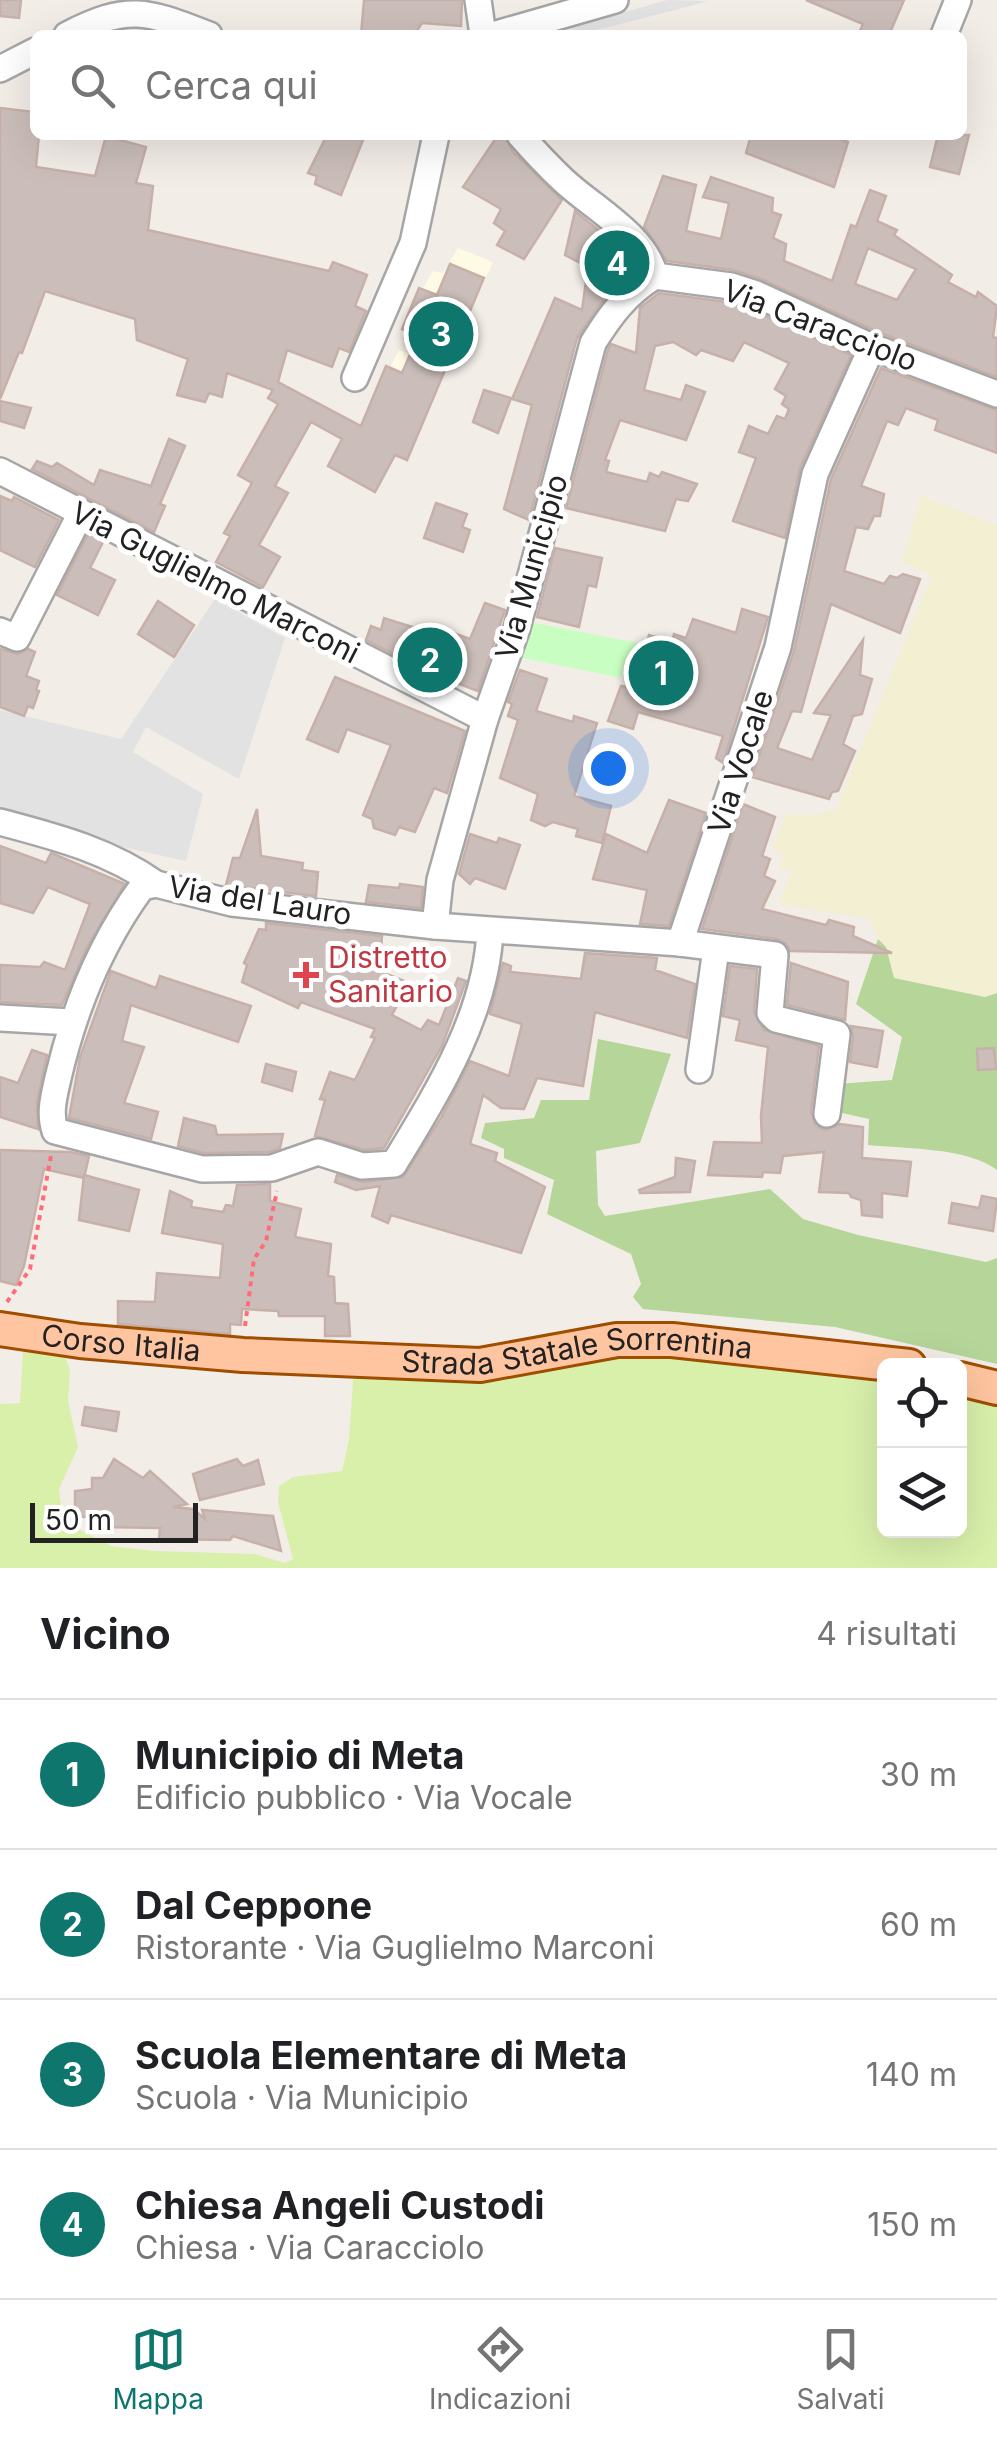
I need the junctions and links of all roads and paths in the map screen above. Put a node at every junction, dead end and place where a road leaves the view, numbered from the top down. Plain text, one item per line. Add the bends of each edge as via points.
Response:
1 (478, 0) edge
2 (616, 0) edge
3 (958, 0) edge
4 (77, 30) edge
5 (196, 30) edge
6 (482, 30) edge
7 (511, 30) edge
8 (946, 30) edge
9 (30, 54) edge
10 (0, 69) edge
11 (435, 140) edge
12 (525, 140) edge
13 (655, 276) junction
14 (872, 346) junction
15 (356, 378) dead end
16 (997, 394) edge
17 (0, 472) edge
18 (80, 515) junction
19 (0, 631) edge
20 (484, 719) junction
21 (0, 822) edge
22 (156, 884) junction
23 (435, 926) junction
24 (490, 932) junction
25 (680, 943) junction
26 (716, 949) junction
27 (0, 1018) edge
28 (71, 1022) junction
29 (699, 1070) dead end
30 (827, 1114) dead end
31 (55, 1131) junction
32 (283, 1165) junction
33 (3, 1316) edge
34 (242, 1356) junction
35 (877, 1362) edge
36 (967, 1381) edge
37 (997, 1388) edge

1 - 6 street
2 - 7 street
3 - 8 street
4 - 5 street via 135,12
9 - 10 street
11 - 15 street via 413,242
12 - 13 street via 636,243
13 - 14 street, Via Caracciolo via 743,290
13 - 20 street, Via Municipio via 616,306 593,343 518,628
14 - 16 street, Via Caracciolo
14 - 25 street, Via Vocale via 815,474 778,647
17 - 18 street, Via Guglielmo Marconi
18 - 19 street via 17,638
18 - 20 street, Via Guglielmo Marconi
20 - 23 street, Via Municipio via 440,880
21 - 22 street via 87,845
22 - 23 street, Via del Lauro via 232,903
22 - 28 street, Via del Lauro via 142,887 116,922
23 - 24 street
24 - 25 street
24 - 32 street via 485,976 456,1056 394,1164 362,1166 318,1152
25 - 26 street
26 - 29 street
26 - 30 street via 776,956 770,1012 837,1034
27 - 28 street
28 - 31 street, Via del Lauro via 52,1107
31 - 32 street via 202,1169
31 - 33 path via 30,1269
32 - 34 path via 266,1242 254,1259
33 - 34 main road, Corso Italia via 80,1340
34 - 35 main road, Strada Statale Sorrentina via 480,1365 617,1340 672,1340
36 - 37 main road

